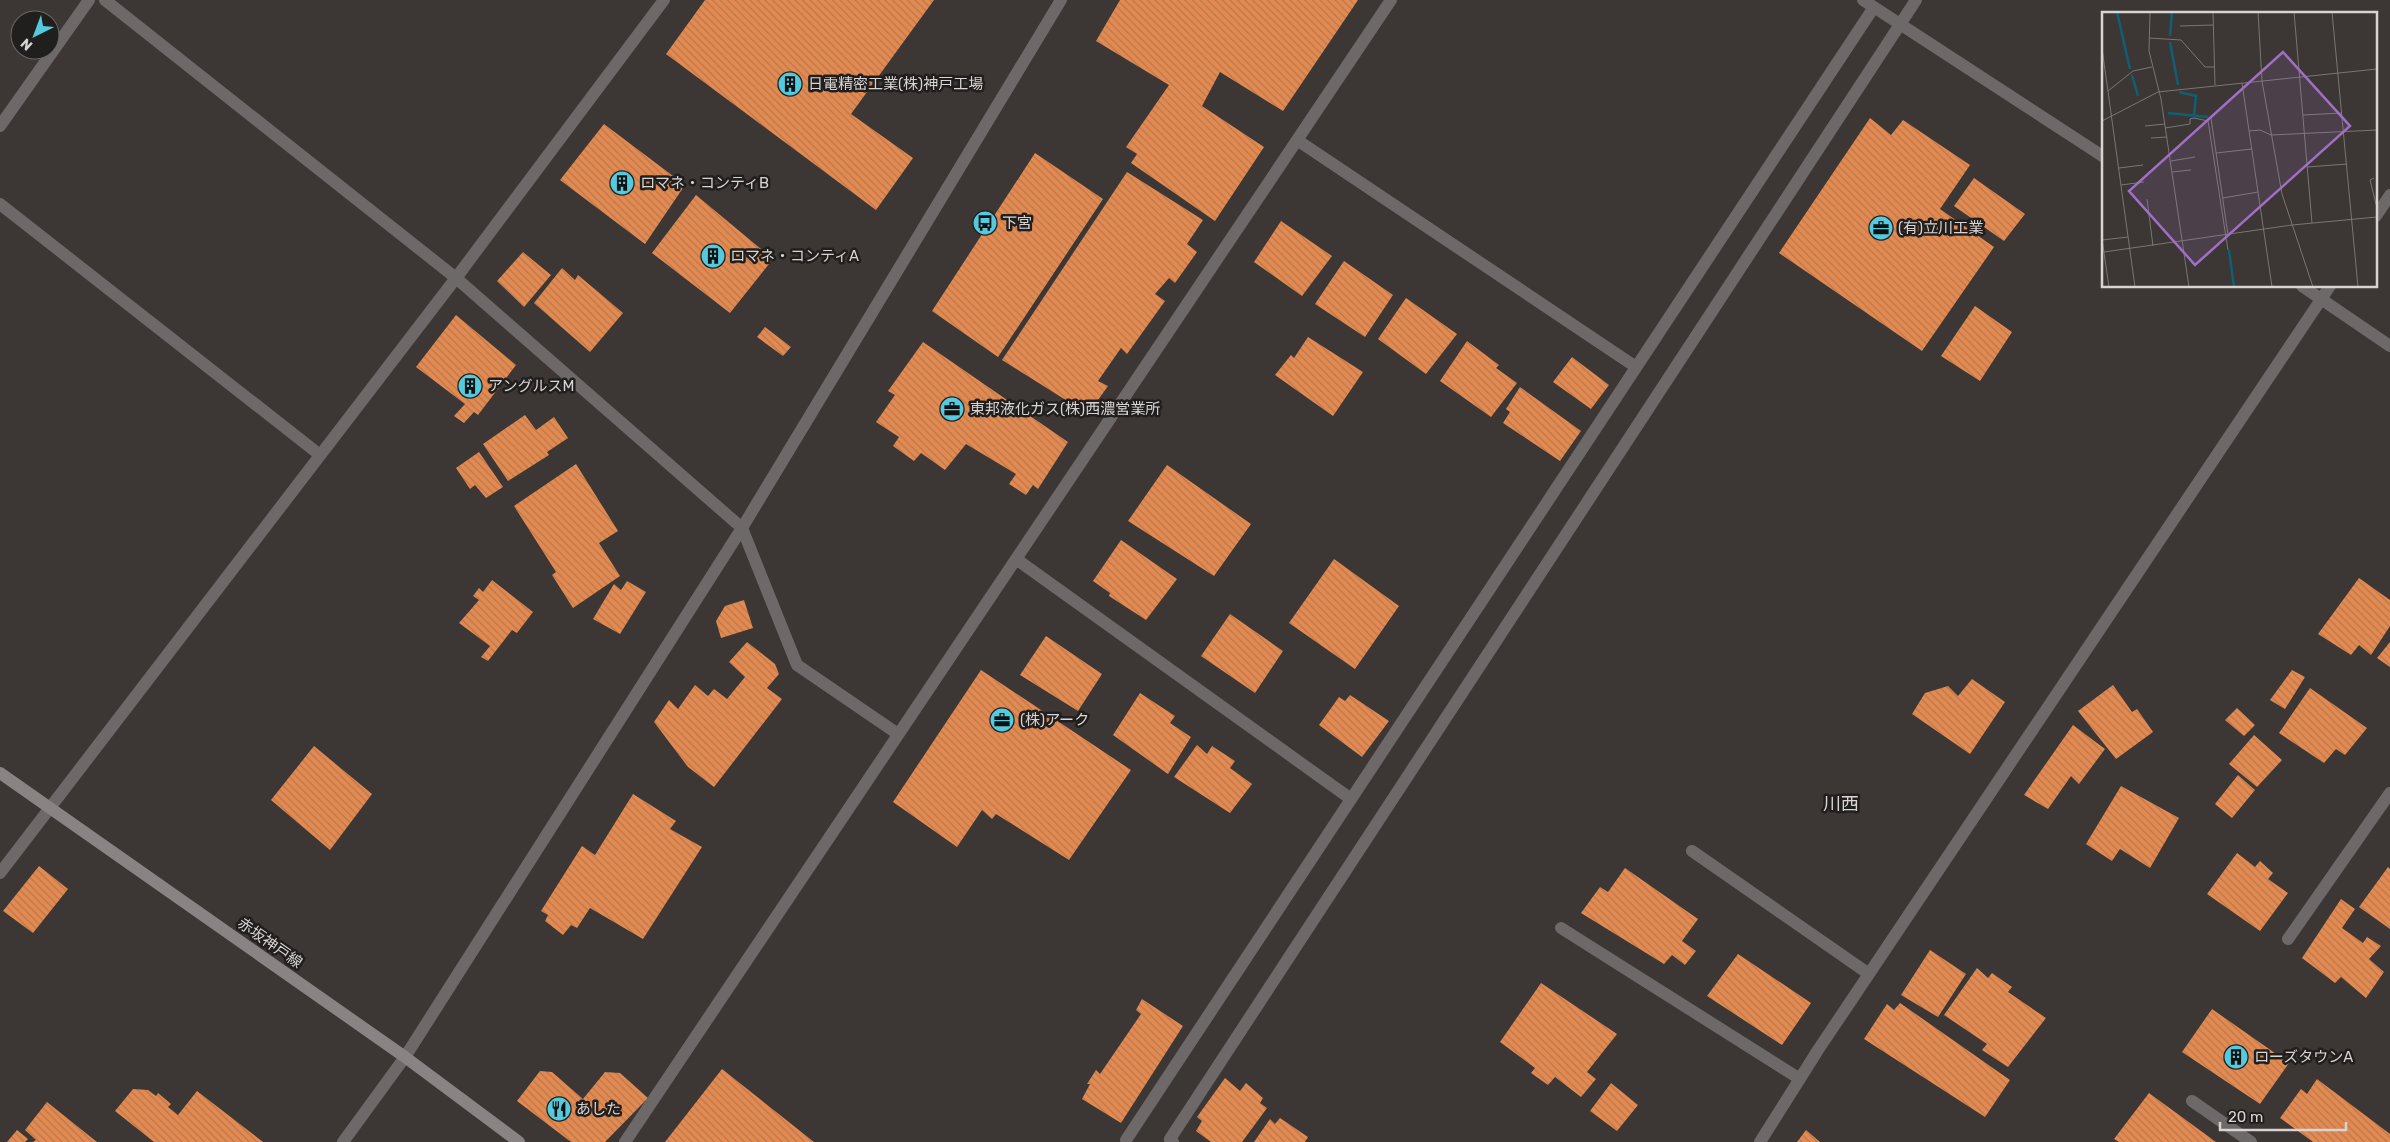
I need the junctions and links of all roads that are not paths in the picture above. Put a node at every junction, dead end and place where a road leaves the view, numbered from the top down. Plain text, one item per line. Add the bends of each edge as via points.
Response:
1 (89, 0) edge
2 (105, 0) edge
3 (664, 0) edge
4 (1061, 0) edge
5 (1391, 0) edge
6 (1916, 0) edge
7 (1869, 4) edge
8 (1900, 24) junction
9 (0, 126) edge
10 (1297, 140) junction
11 (2102, 156) edge
12 (2390, 195) edge
13 (0, 204) edge
14 (2378, 213) edge
15 (456, 278) junction
16 (2305, 288) edge
17 (2329, 288) edge
18 (2321, 299) junction
19 (2390, 346) edge
20 (1636, 367) junction
21 (320, 455) junction
22 (742, 528) junction
23 (1016, 560) junction
24 (898, 734) junction
25 (0, 773) edge
26 (2390, 793) edge
27 (1351, 799) junction
28 (49, 809) junction
29 (1692, 851) dead end
30 (0, 873) edge
31 (1561, 928) dead end
32 (2288, 939) dead end
33 (1869, 974) junction
34 (405, 1057) junction
35 (1800, 1079) junction
36 (2192, 1101) dead end
37 (1126, 1140) dead end
38 (343, 1142) edge
39 (519, 1142) edge
40 (625, 1142) edge
41 (1173, 1142) edge
42 (1760, 1142) edge
43 (2251, 1142) edge

1 - 9 street
2 - 15 street
3 - 15 street
4 - 22 street
5 - 10 street
6 - 8 street
7 - 8 street
7 - 20 street
8 - 11 street
8 - 41 street via 1170,1139
10 - 20 street
10 - 23 street
12 - 14 street
13 - 21 street
15 - 21 street
15 - 22 street
16 - 18 street
17 - 18 street
18 - 19 street
18 - 33 street
20 - 27 street
21 - 28 street
22 - 24 street via 797,665
22 - 34 street
23 - 24 street
23 - 27 street
24 - 40 street
25 - 28 main road, 赤坂神戸線
26 - 32 street
27 - 37 street
28 - 30 street
28 - 34 main road, 赤坂神戸線
29 - 33 street
31 - 35 street
33 - 35 street
34 - 38 street
34 - 39 main road, 赤坂神戸線
35 - 42 street
36 - 43 street

